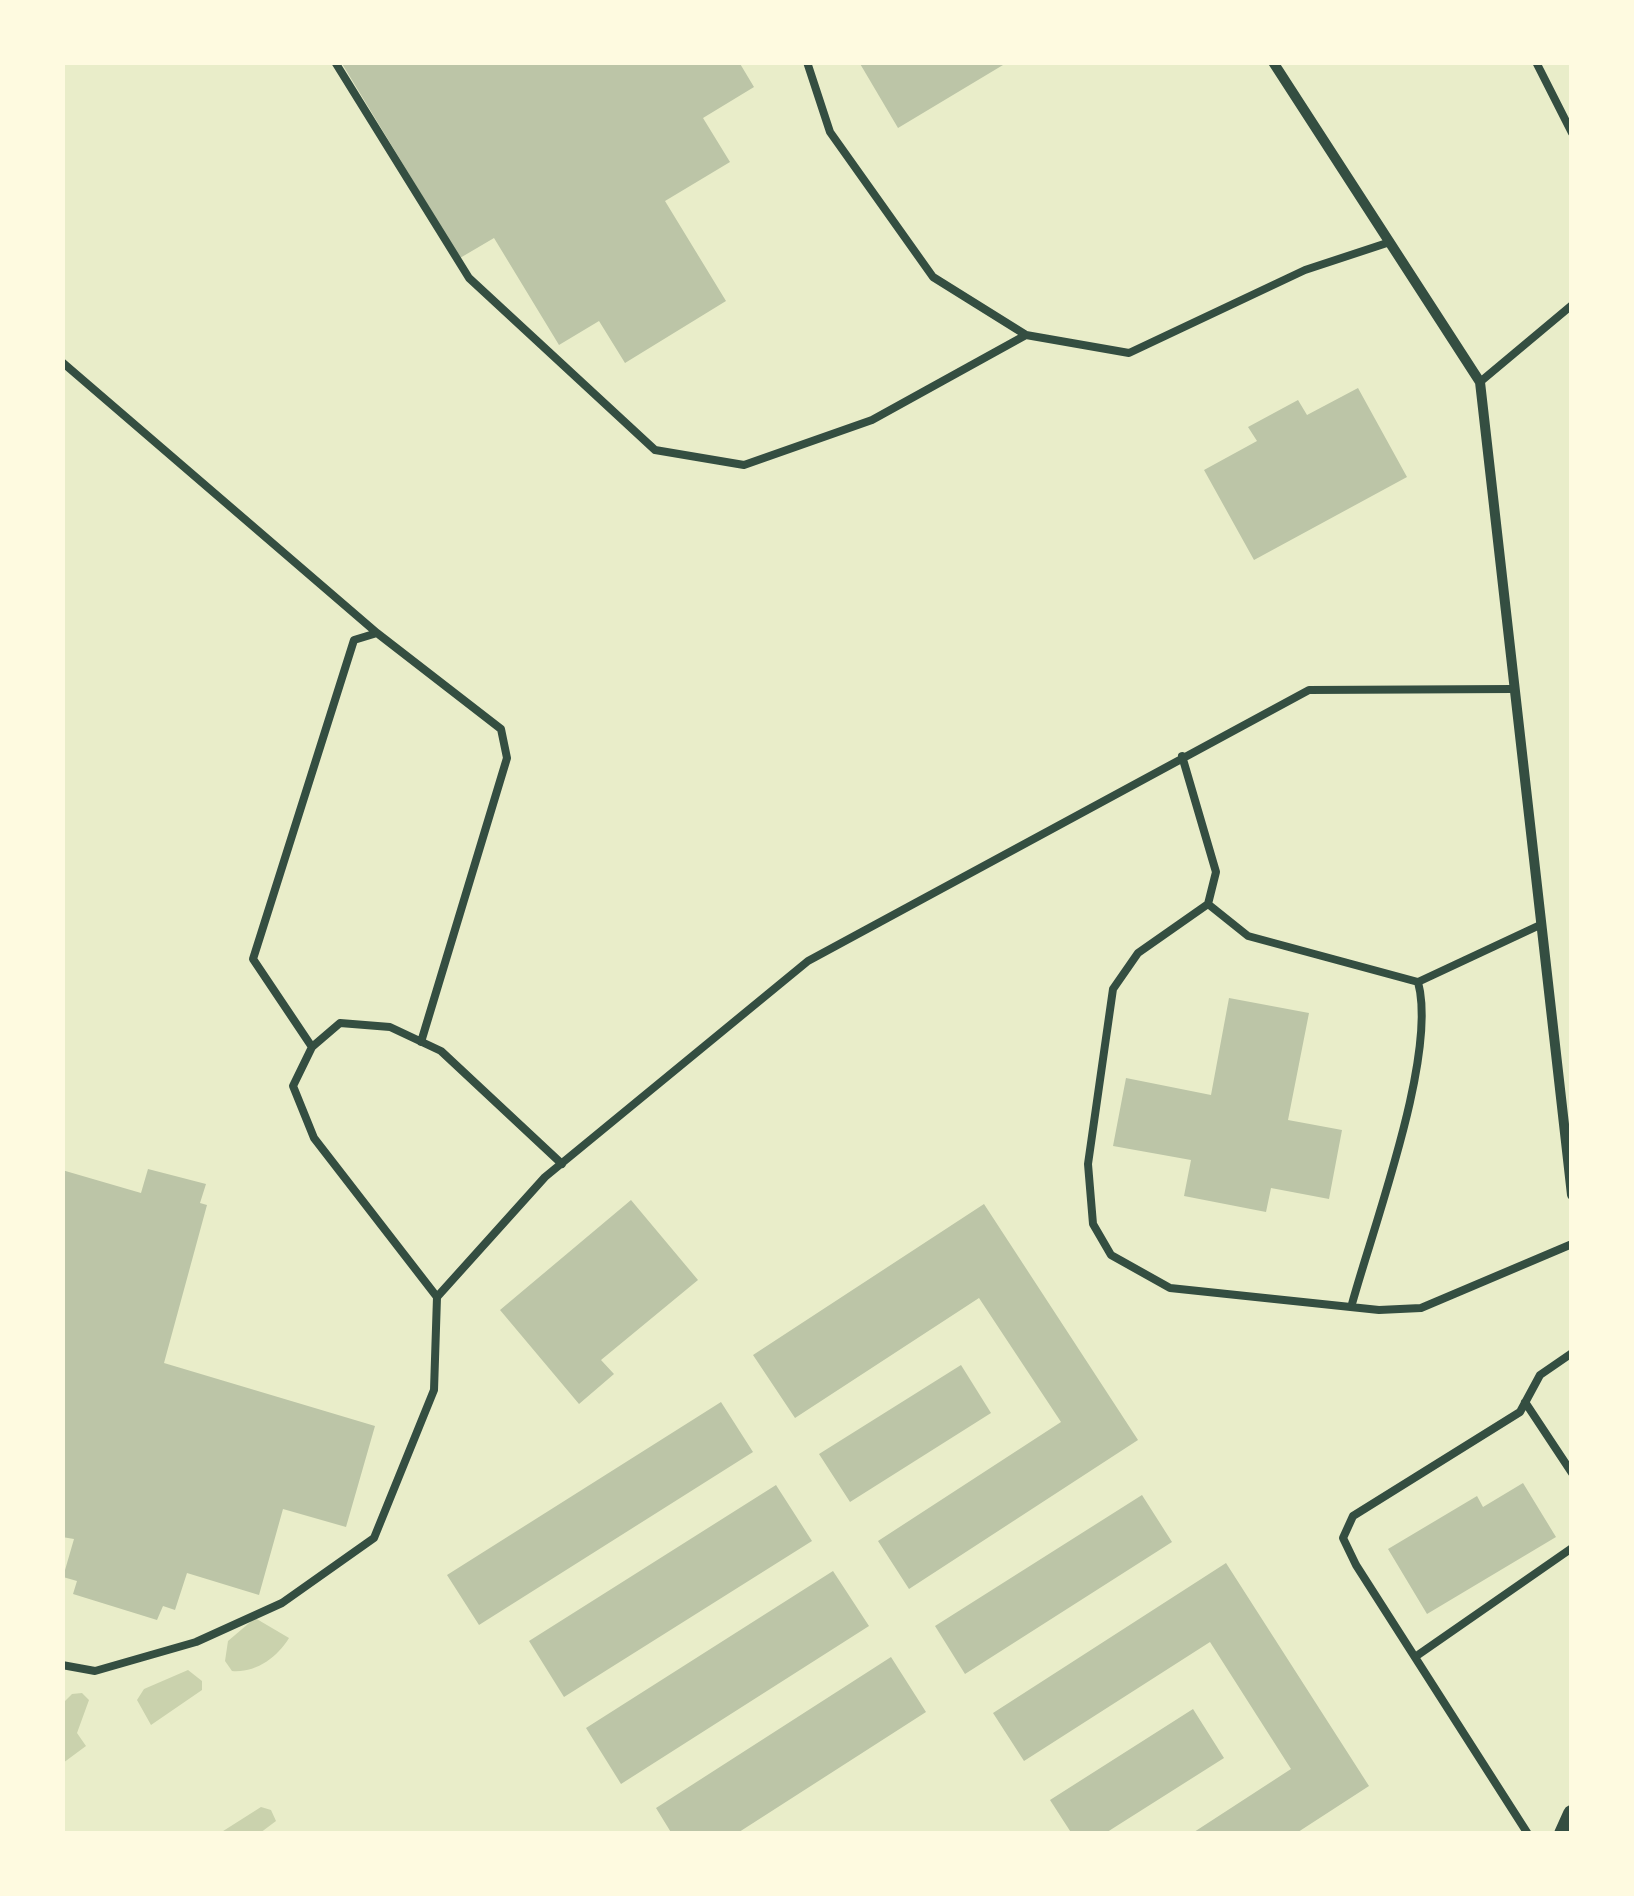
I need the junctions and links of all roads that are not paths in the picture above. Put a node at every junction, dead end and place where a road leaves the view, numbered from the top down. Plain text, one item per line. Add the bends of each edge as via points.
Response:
1 (335, 62) edge
2 (806, 62) edge
3 (1272, 62) edge
4 (1536, 62) edge
5 (1572, 133) edge
6 (1390, 242) junction
7 (1572, 305) edge
8 (1026, 335) junction
9 (62, 362) edge
10 (1480, 382) junction
11 (377, 633) junction
12 (1514, 689) junction
13 (1182, 756) junction
14 (1208, 904) junction
15 (1540, 926) junction
16 (1418, 982) junction
17 (420, 1042) junction
18 (312, 1048) junction
19 (562, 1164) junction
20 (1572, 1195) edge
21 (1572, 1244) edge
22 (438, 1297) junction
23 (1352, 1304) junction
24 (1572, 1353) edge
25 (1526, 1402) junction
26 (1572, 1473) edge
27 (1572, 1548) edge
28 (1415, 1657) junction
29 (62, 1665) edge
30 (1572, 1814) edge
31 (1528, 1834) edge
32 (1564, 1834) edge

1 - 8 lane via 469,278 655,450 744,464 872,420
2 - 8 lane via 830,132 933,276
3 - 6 street
4 - 5 lane
6 - 8 lane via 1305,270 1129,353
6 - 10 street
7 - 10 lane
9 - 11 lane
10 - 12 street
11 - 17 lane via 501,729 508,758
11 - 18 lane via 354,640 253,959
12 - 13 lane via 1309,690
12 - 15 street
13 - 14 lane via 1216,872
13 - 19 lane via 808,961
14 - 16 lane via 1248,936
14 - 23 lane via 1138,953 1113,989 1088,1164 1092,1224 1111,1255 1170,1288
15 - 16 lane
15 - 20 street
16 - 23 lane via 1424,1006 1417,1071
17 - 18 lane via 390,1028 340,1023
17 - 19 lane via 441,1051
18 - 22 lane via 293,1086 314,1138
19 - 22 lane
21 - 23 lane via 1421,1308
22 - 29 lane via 434,1390 374,1538 282,1602 196,1642 95,1671
24 - 25 lane via 1540,1375
25 - 26 lane
25 - 28 lane via 1520,1412 1352,1516 1343,1538
27 - 28 lane
28 - 31 lane
30 - 32 street

